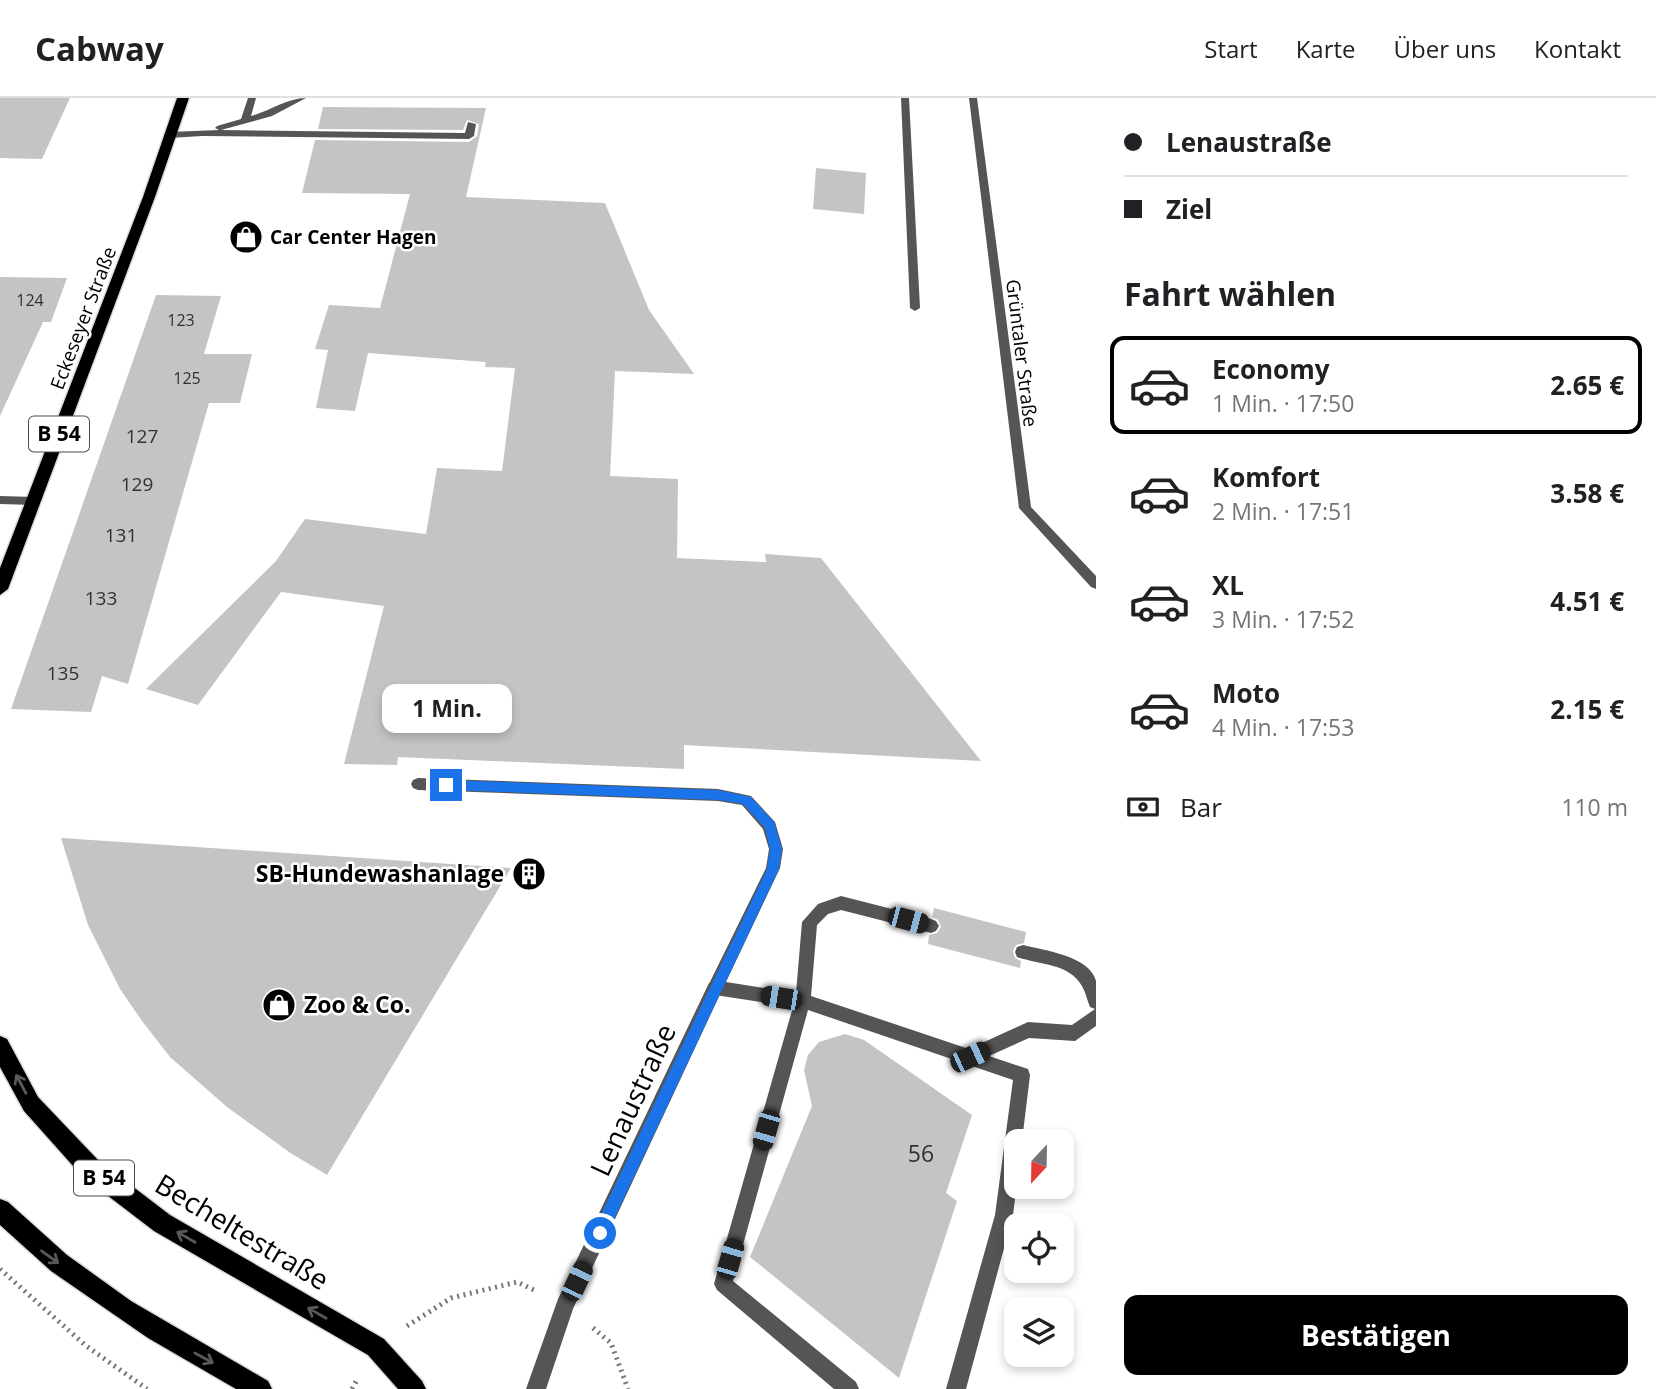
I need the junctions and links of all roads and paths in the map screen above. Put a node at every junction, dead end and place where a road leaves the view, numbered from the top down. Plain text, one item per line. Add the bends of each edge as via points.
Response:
1 (183, 98) edge
2 (252, 98) edge
3 (302, 98) edge
4 (905, 98) edge
5 (973, 98) edge
6 (274, 100) dead end
7 (290, 101) edge
8 (269, 114) junction
9 (246, 121) junction
10 (471, 124) dead end
11 (202, 133) junction
12 (169, 135) junction
13 (915, 308) dead end
14 (0, 500) edge
15 (34, 501) junction
16 (1096, 584) edge
17 (0, 589) edge
18 (418, 784) dead end
19 (931, 926) dead end
20 (1023, 953) dead end
21 (715, 988) junction
22 (803, 1001) junction
23 (1096, 1002) edge
24 (1096, 1016) edge
25 (0, 1046) edge
26 (970, 1057) junction
27 (0, 1210) edge
28 (0, 1269) edge
29 (565, 1306) junction
30 (376, 1347) junction
31 (147, 1389) edge
32 (260, 1389) edge
33 (352, 1389) edge
34 (414, 1389) edge
35 (536, 1389) edge
36 (628, 1389) edge
37 (849, 1389) edge
38 (956, 1389) edge

1 - 12 main road, Eckeseyer Straße / B 54
2 - 9 street
3 - 7 street
4 - 13 street
5 - 16 street, Grüntaler Straße via 1024,508
6 - 8 street
7 - 8 street
8 - 9 street
9 - 11 street
10 - 11 street via 469,136
11 - 12 street
12 - 15 main road, Eckeseyer Straße / B 54
14 - 15 street
15 - 17 main road, Eckeseyer Straße / B 54
18 - 21 street, Lenaustraße via 718,795 746,800 770,826 776,849 773,869
19 - 22 street via 841,903 823,909 810,922
20 - 23 street via 1076,965 1093,986
21 - 22 street
21 - 29 street, Lenaustraße
22 - 26 street
22 - 37 street via 723,1284
24 - 26 street via 1075,1033 1028,1030
30 -> 25 main road, Becheltestraße / B 54 via 162,1223 90,1168 31,1104
26 - 38 street via 1022,1075 1004,1215
27 -> 32 main road via 36,1247 148,1327
28 - 31 path via 85,1345
29 - 30 path via 517,1282 451,1298
29 - 35 street, Lenaustraße
29 - 36 path via 611,1343
30 - 33 path
30 - 34 main road, Becheltestraße / B 54

